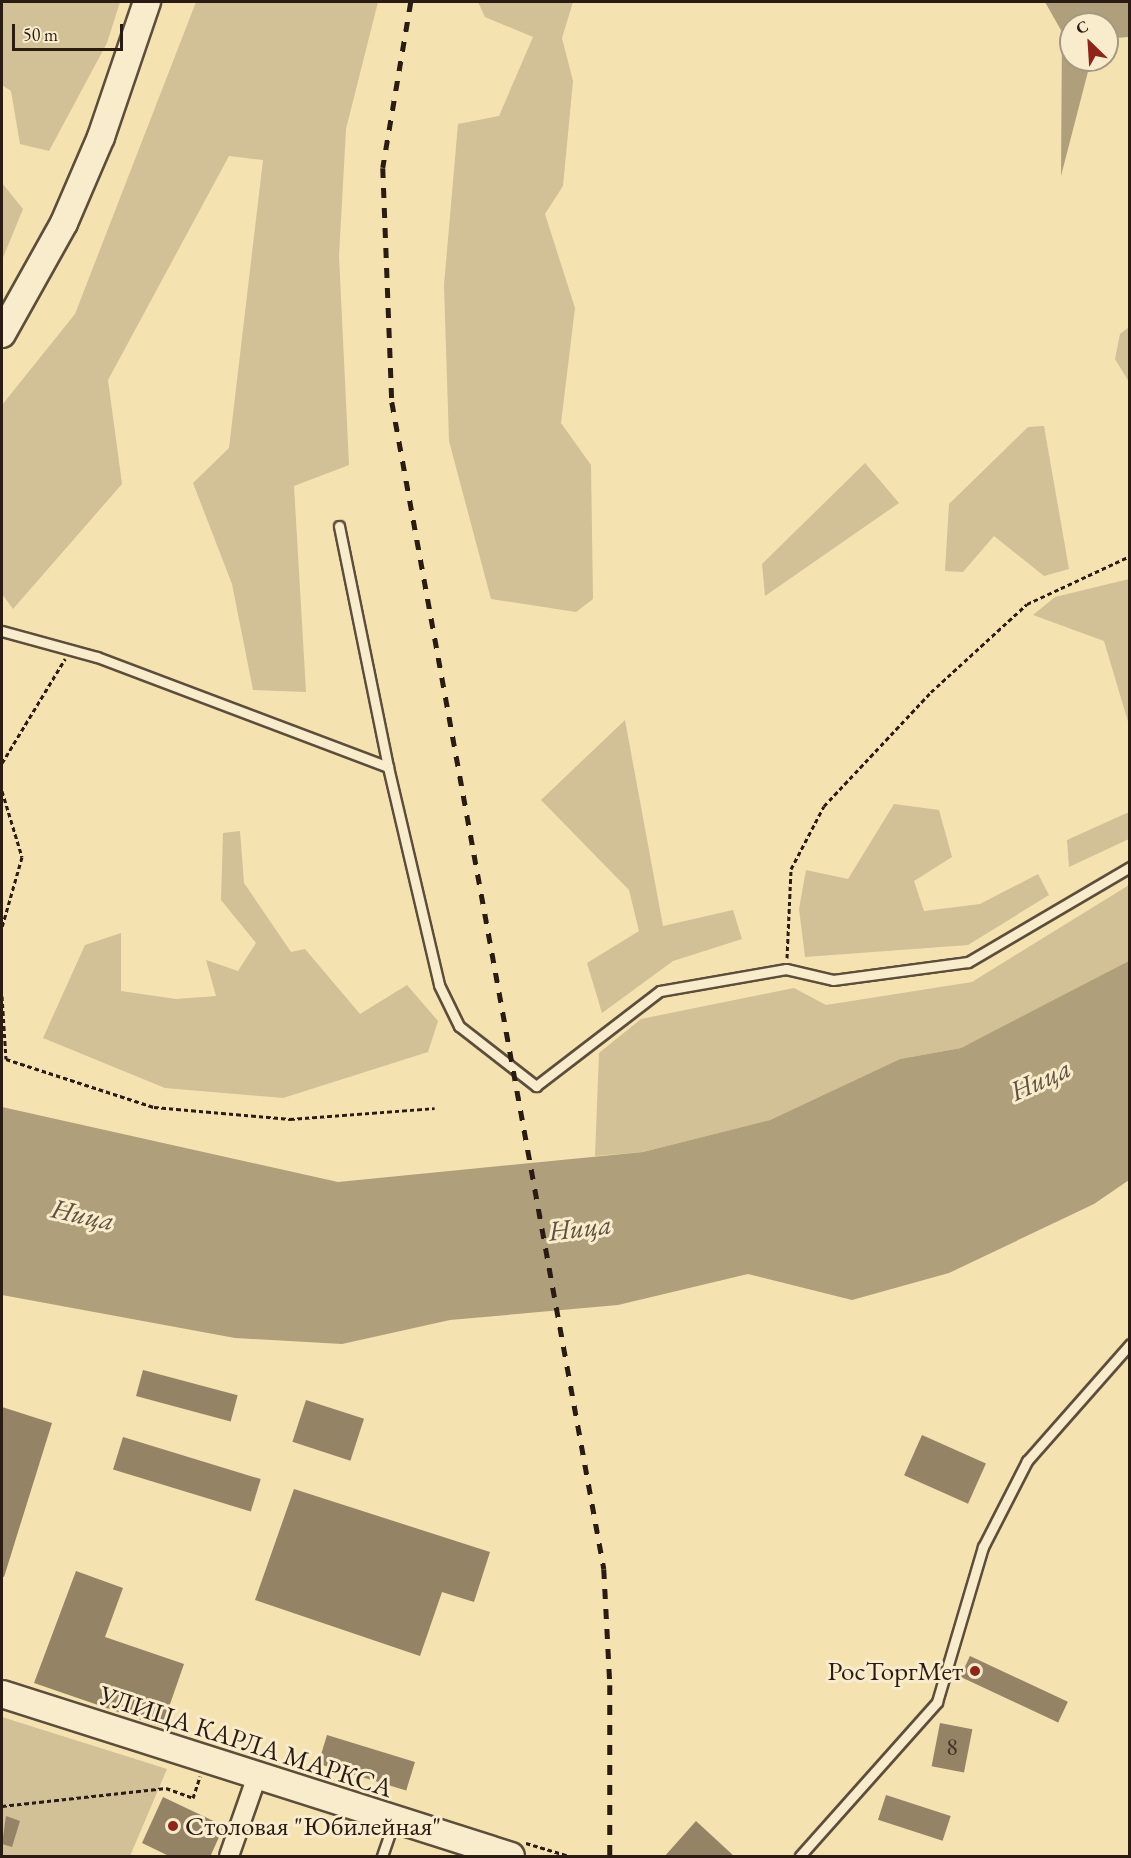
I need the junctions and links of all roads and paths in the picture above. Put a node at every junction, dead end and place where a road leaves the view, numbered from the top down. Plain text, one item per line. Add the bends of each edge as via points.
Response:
1 (147, 2) edge
2 (2, 334) edge
3 (339, 526) dead end
4 (1130, 556) edge
5 (2, 631) edge
6 (70, 650) junction
7 (2, 763) edge
8 (388, 767) junction
9 (2, 791) edge
10 (1130, 867) edge
11 (2, 927) edge
12 (786, 969) junction
13 (2, 996) edge
14 (4, 1058) edge
15 (435, 1108) dead end
16 (1130, 1344) edge
17 (2, 1694) edge
18 (206, 1759) junction
19 (257, 1776) junction
20 (2, 1806) edge
21 (395, 1820) junction
22 (383, 1856) edge
23 (508, 1856) edge
24 (229, 1857) edge
25 (800, 1857) edge

1 - 2 street via 78,191
3 - 8 lane
4 - 12 path via 1027,604 932,692 824,806 791,869
5 - 6 lane
6 - 7 path
6 - 8 lane
8 - 12 lane via 439,985 459,1026 536,1086 660,991
9 - 11 path via 22,857
10 - 12 lane via 968,962 833,980
13 - 14 path
14 - 15 path via 154,1107 290,1119
16 - 25 lane via 1027,1461 983,1547 937,1702
17 - 18 street, УЛИЦА КАРЛА МАРКСА
18 - 19 street, УЛИЦА КАРЛА МАРКСА
18 - 20 path via 193,1798 166,1788
19 - 21 street, УЛИЦА КАРЛА МАРКСА
19 - 24 street
21 - 22 lane
21 - 23 street, УЛИЦА КАРЛА МАРКСА

